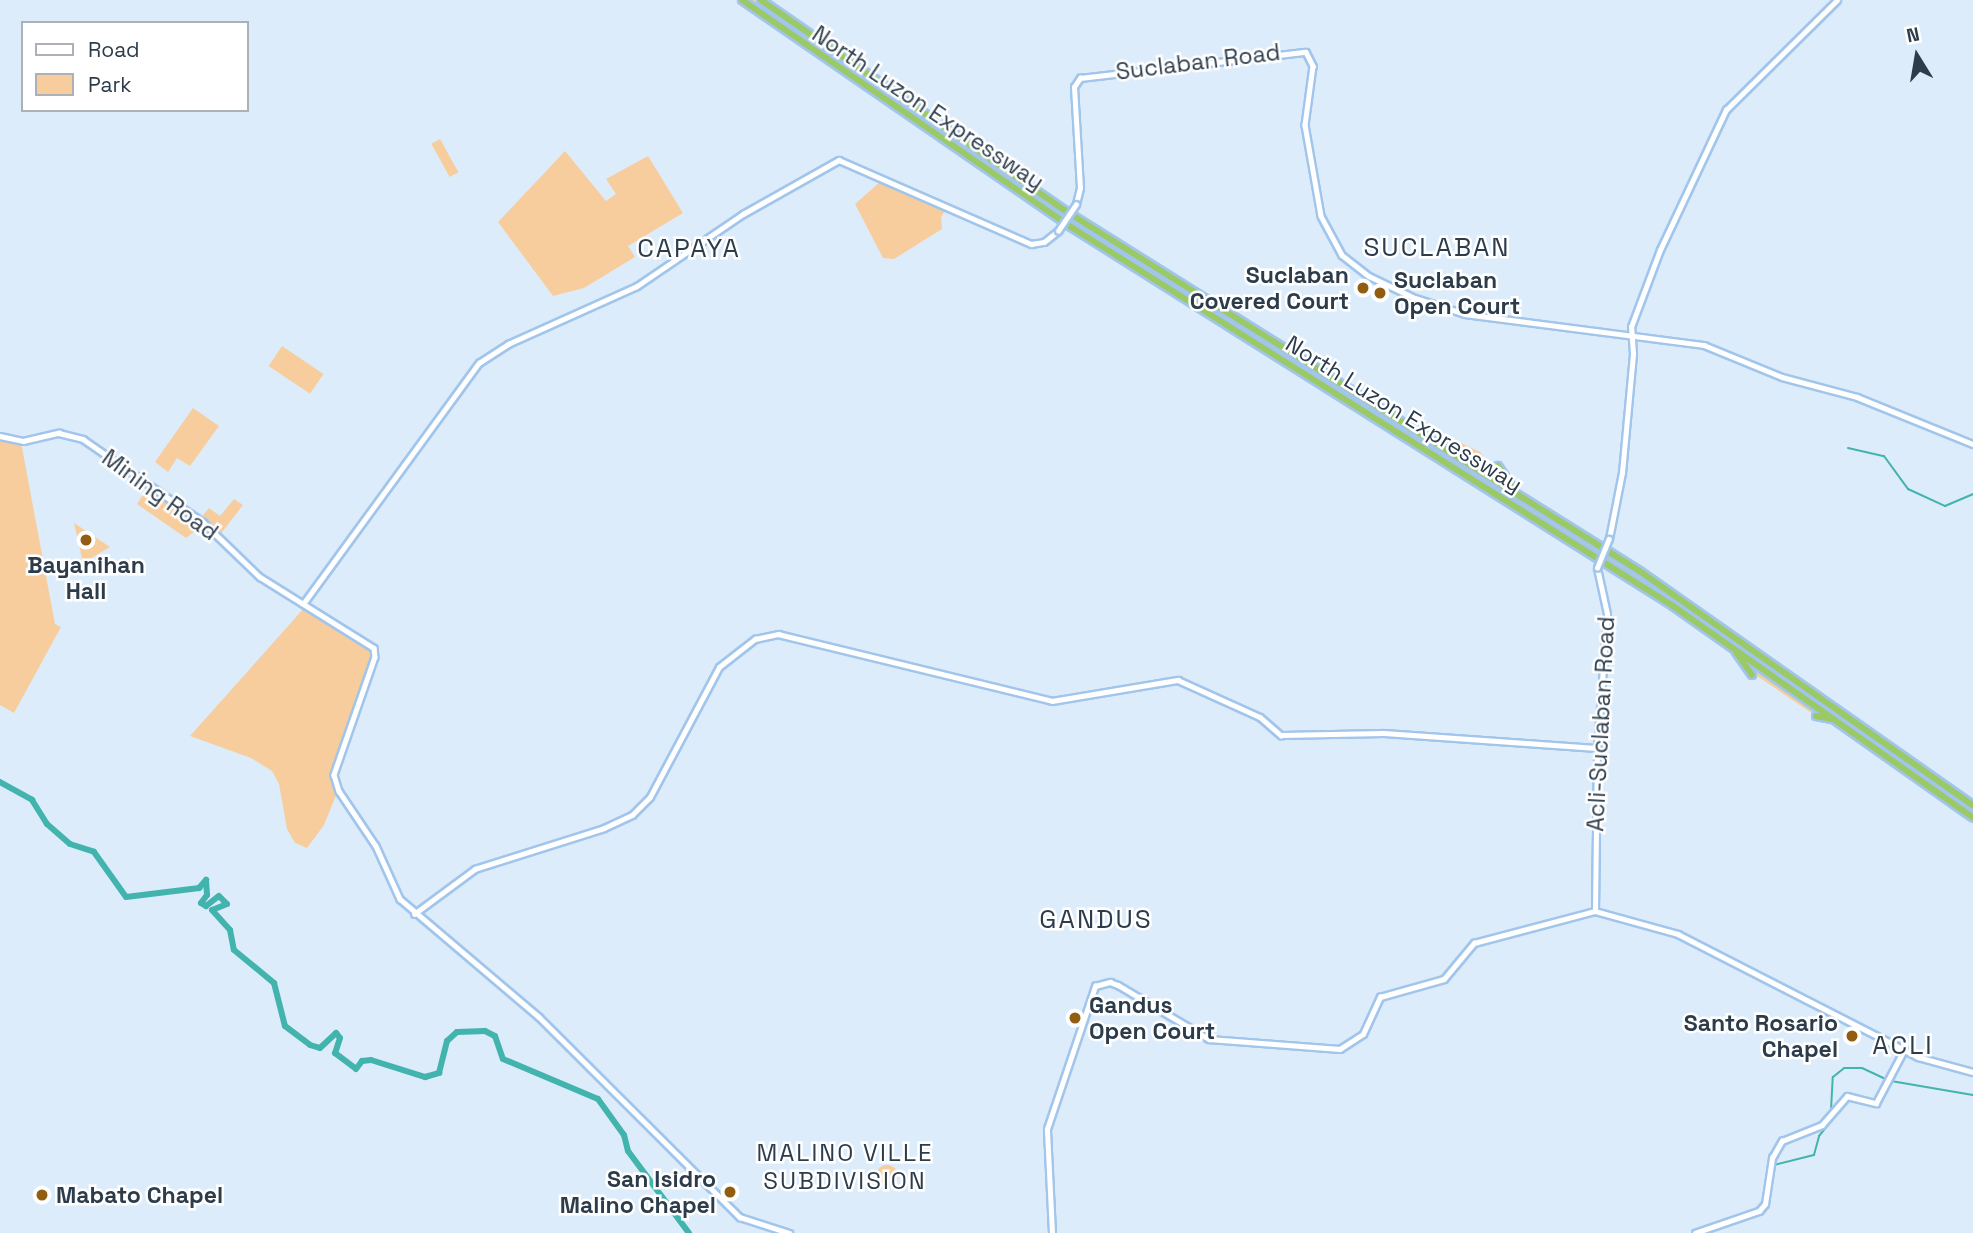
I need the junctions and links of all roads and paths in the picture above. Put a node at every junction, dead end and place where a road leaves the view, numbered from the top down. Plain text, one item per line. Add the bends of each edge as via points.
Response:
1 (742, 0) edge
2 (761, 0) edge
3 (1838, 0) edge
4 (1630, 334) junction
5 (1370, 401) junction
6 (1440, 434) dead end
7 (0, 436) edge
8 (1973, 444) edge
9 (1498, 466) dead end
10 (1581, 533) junction
11 (303, 604) junction
12 (1673, 606) junction
13 (1752, 675) dead end
14 (1816, 716) dead end
15 (1597, 748) junction
16 (1904, 767) junction
17 (1973, 805) edge
18 (1973, 818) edge
19 (1595, 911) junction
20 (414, 914) junction
21 (1904, 1050) junction
22 (1973, 1072) edge
23 (789, 1233) edge
24 (1052, 1233) edge
25 (1695, 1233) edge

1 - 12 highway, North Luzon Expressway via 1071,227
2 - 5 highway, North Luzon Expressway via 1072,215
3 - 4 street via 1726,110 1660,250
4 - 8 street via 1717,349 1782,377 1849,394
4 - 11 street, Suclaban Road, bridge via 1444,309 1399,292 1346,259 1323,221 1313,181 1305,125 1313,66 1306,52 1080,78 1074,87 1080,188 1076,204 1044,243 1031,244 839,160 743,214 637,286 508,344 479,363
4 - 15 street, Acli-Suclaban Road, bridge via 1633,354 1622,473 1609,539 1597,568 1607,614
5 - 6 highway via 1430,434
5 - 10 highway, North Luzon Expressway
7 - 11 street, Mining Road via 23,441 59,433 83,439 203,522 260,577
9 - 10 highway via 1509,484
10 - 17 highway, North Luzon Expressway via 1762,653
11 - 20 street, Mining Road via 375,651 334,775 339,792 376,846 395,892
12 - 13 highway via 1739,654
12 - 16 highway, North Luzon Expressway
14 - 16 highway via 1826,716
15 - 19 street, Acli-Suclaban Road
15 - 20 street via 1383,733 1281,735 1259,717 1178,680 1052,701 778,634 755,639 719,667 650,797 632,815 475,869
16 - 18 highway, North Luzon Expressway
19 - 21 street via 1678,934
19 - 24 street via 1474,943 1444,979 1380,997 1363,1034 1340,1049 1209,1038 1118,985 1095,986 1047,1129
20 - 23 street via 523,1002 740,1217
21 - 22 street via 1930,1062
21 - 25 street via 1876,1103 1847,1096 1822,1125 1782,1141 1772,1158 1765,1204 1759,1211

